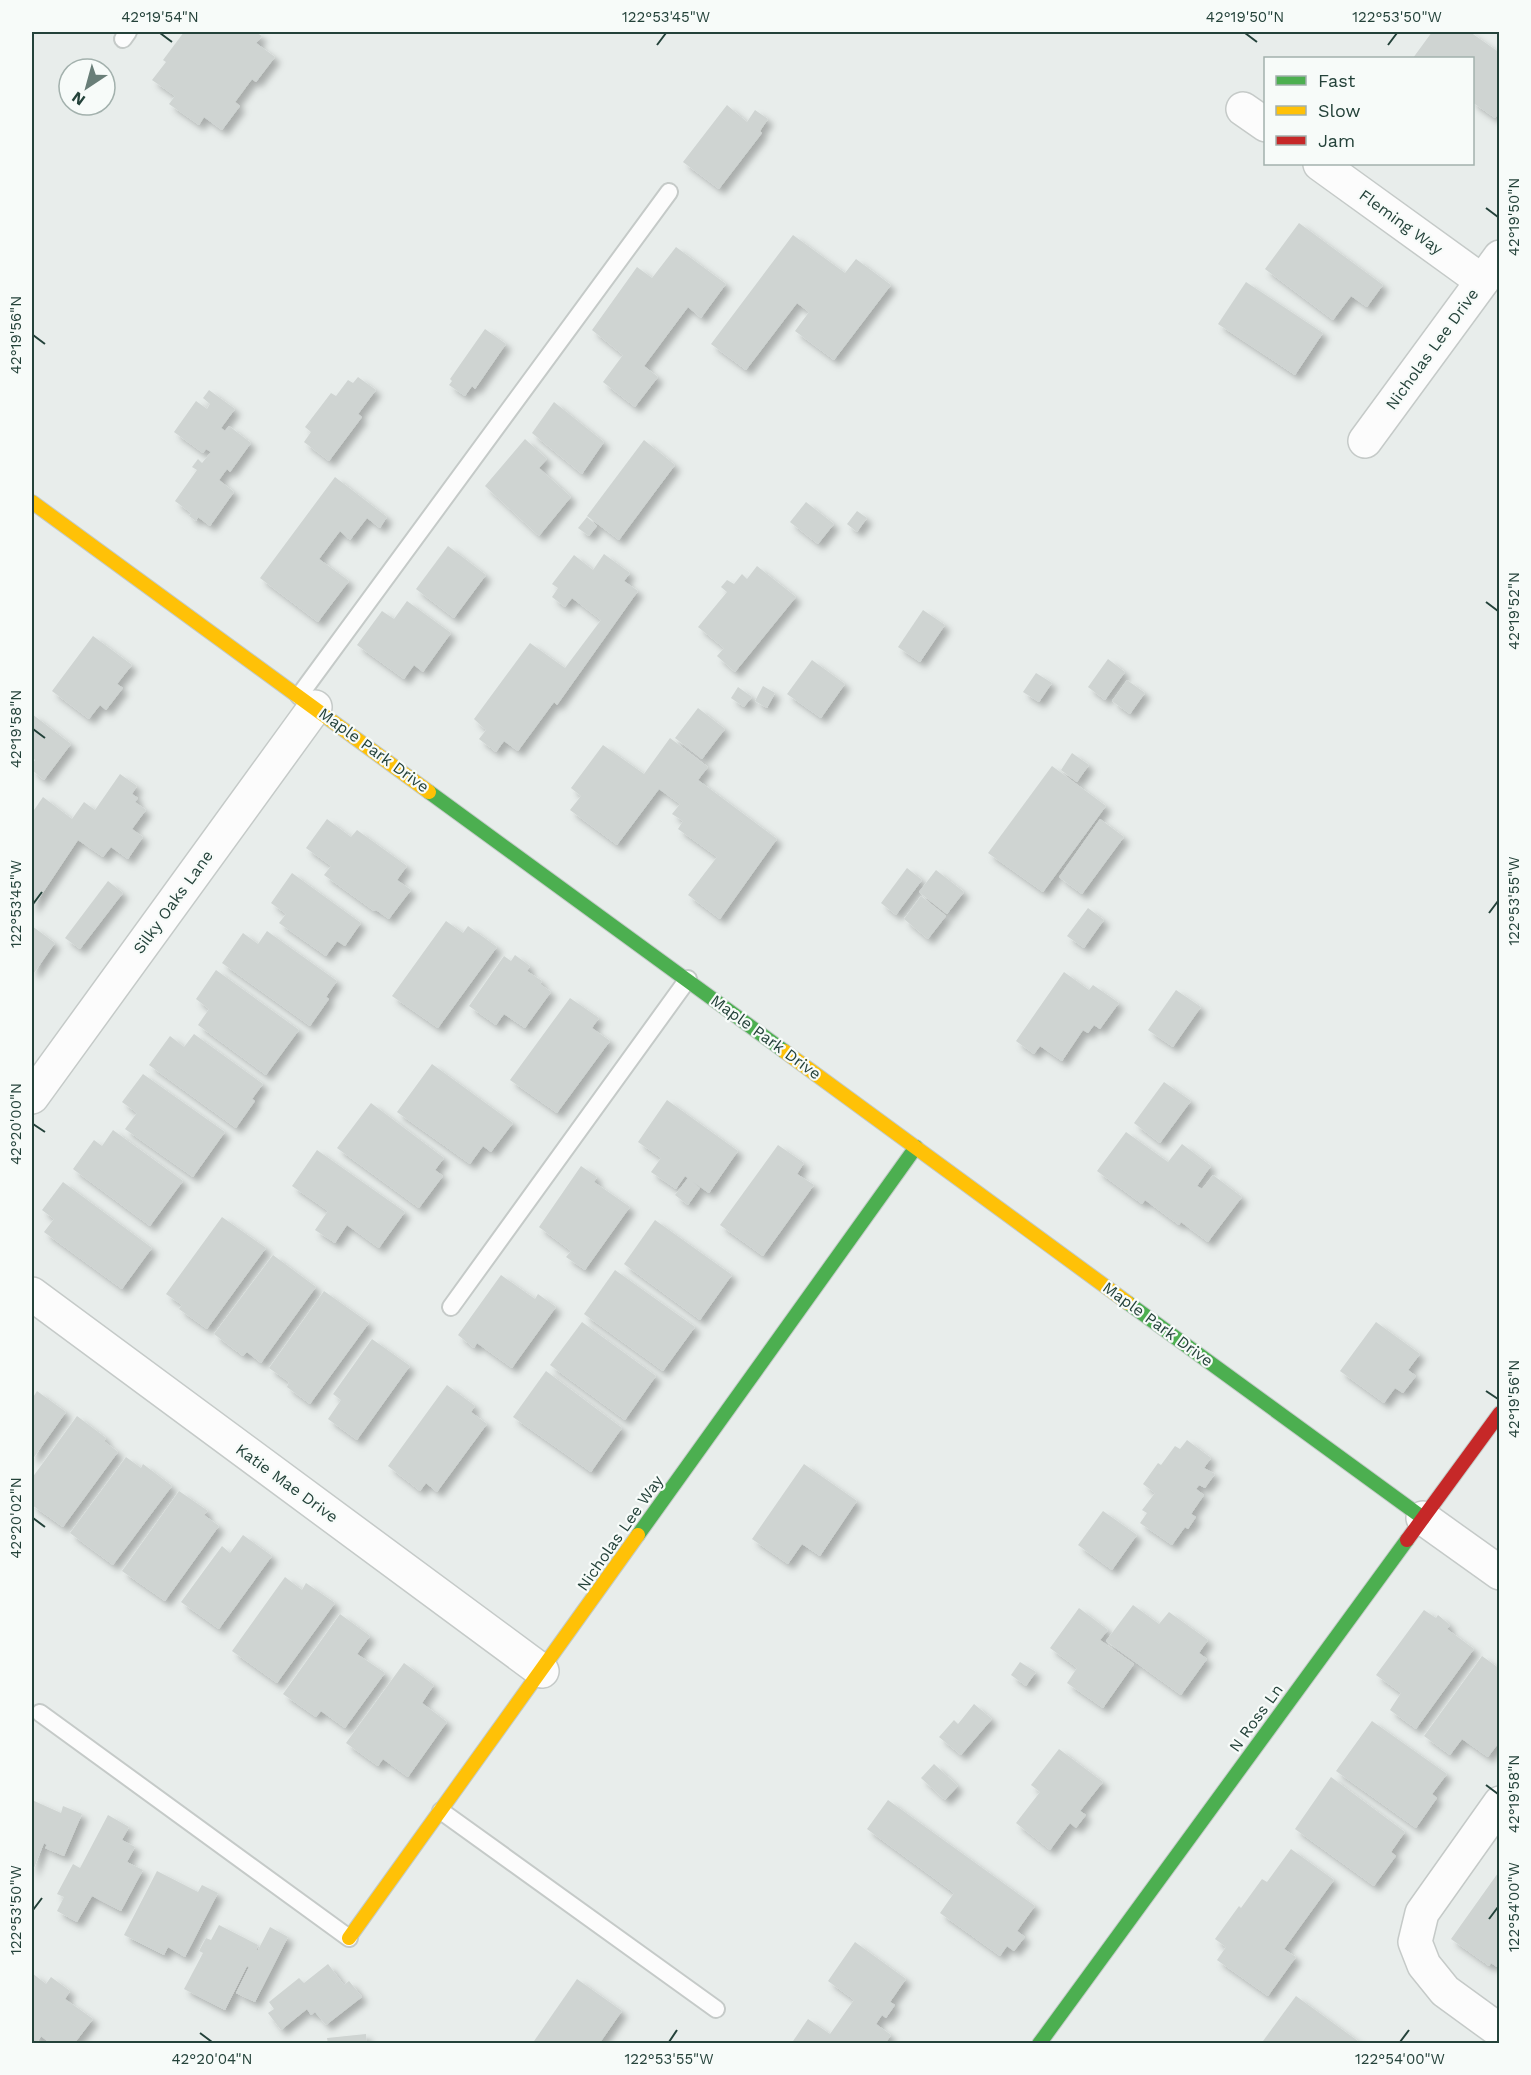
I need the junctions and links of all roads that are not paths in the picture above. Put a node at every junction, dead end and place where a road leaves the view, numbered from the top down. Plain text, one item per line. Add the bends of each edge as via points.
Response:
1 (1322, 165) edge
2 (669, 192) dead end
3 (1491, 269) edge
4 (1365, 441) dead end
5 (32, 502) edge
6 (307, 701) junction
7 (688, 979) junction
8 (32, 1097) edge
9 (916, 1147) junction
10 (32, 1294) edge
11 (452, 1307) dead end
12 (1500, 1413) edge
13 (1423, 1518) junction
14 (1500, 1573) edge
15 (542, 1671) junction
16 (39, 1713) dead end
17 (1498, 1809) edge
18 (441, 1811) junction
19 (349, 1938) joint
20 (716, 2009) dead end
21 (1500, 2031) edge
22 (1039, 2043) edge

1 - 3 street, Fleming Way
2 - 6 lane
3 - 4 street, Nicholas Lee Drive
5 - 6 street, Maple Park Drive
6 - 7 street, Maple Park Drive
6 - 8 street, Silky Oaks Lane
7 - 9 street, Maple Park Drive
7 - 11 lane
9 - 13 street, Maple Park Drive
9 - 15 street, Nicholas Lee Way
10 - 15 street, Katie Mae Drive
12 - 13 street, N Ross Ln
13 - 14 street, Maple Park Drive
13 - 22 street, N Ross Ln
15 - 18 street, Nicholas Lee Way
16 - 19 lane
17 - 21 street via 1422,1913 1415,1942 1424,1965 1445,1991
18 - 19 street, Nicholas Lee Way
18 - 20 lane

